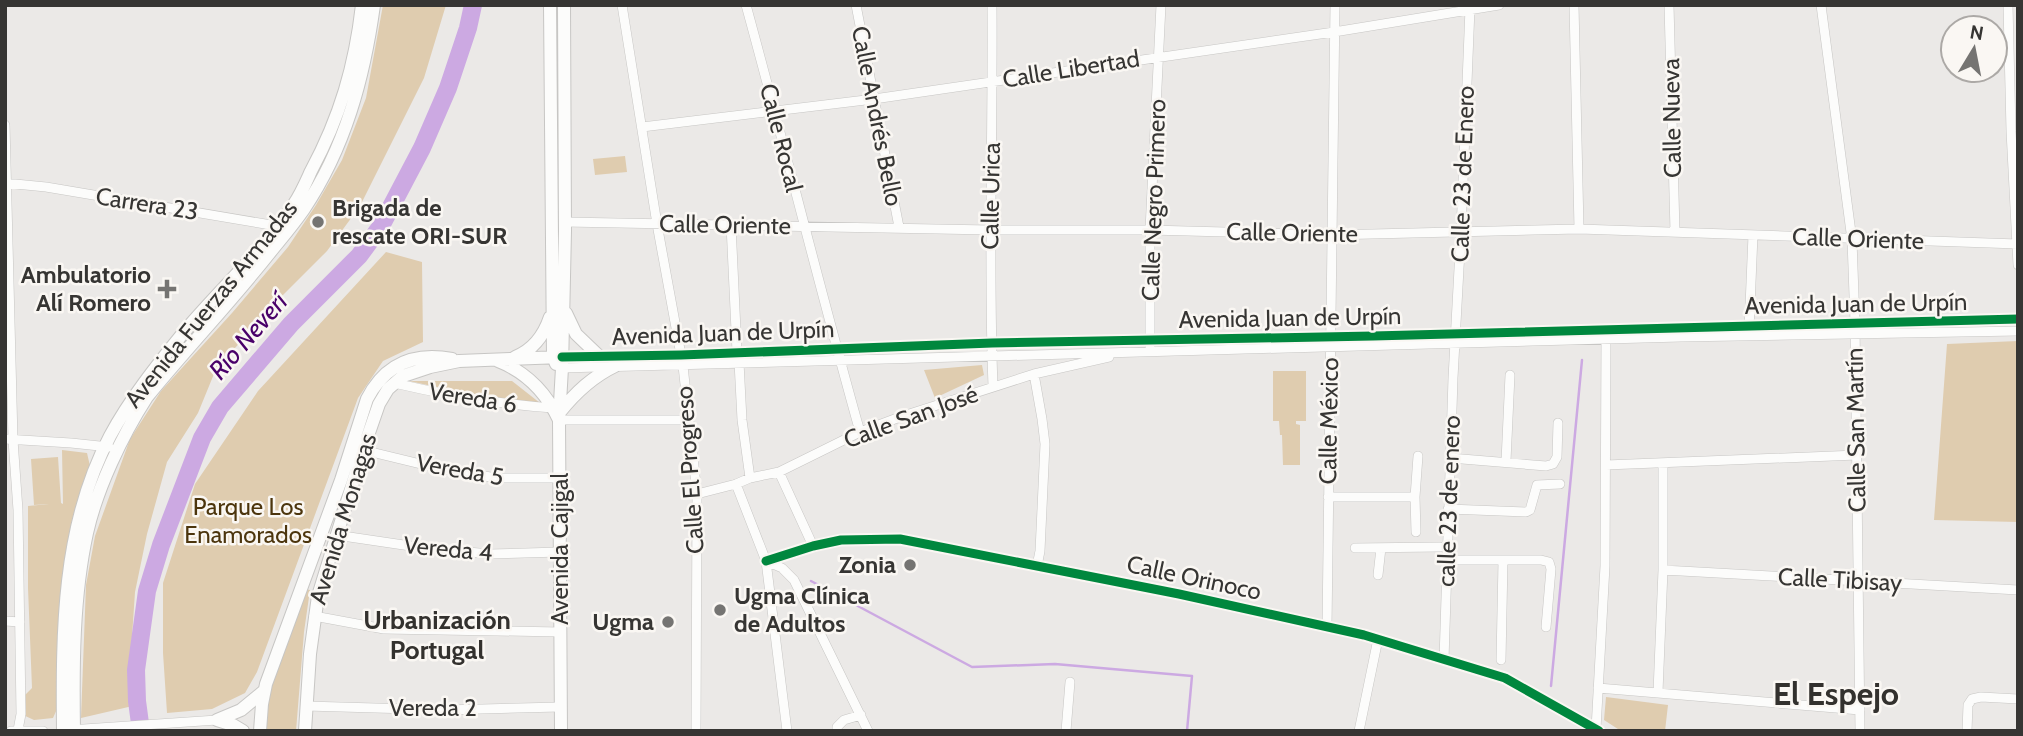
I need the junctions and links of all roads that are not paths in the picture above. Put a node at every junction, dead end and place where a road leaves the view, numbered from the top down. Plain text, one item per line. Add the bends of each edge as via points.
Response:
1 (362, 5) edge
2 (374, 5) edge
3 (550, 5) edge
4 (564, 5) edge
5 (622, 5) edge
6 (746, 5) edge
7 (856, 5) edge
8 (992, 5) edge
9 (1161, 5) edge
10 (1335, 5) edge
11 (1499, 5) edge
12 (1574, 5) edge
13 (1669, 5) edge
14 (1821, 5) edge
15 (2008, 5) edge
16 (1470, 8) edge
17 (1334, 32) junction
18 (1160, 56) junction
19 (993, 81) junction
20 (874, 99) junction
21 (775, 110) junction
22 (5, 125) edge
23 (642, 127) junction
24 (2014, 131) edge
25 (6, 183) edge
26 (565, 222) junction
27 (657, 224) junction
28 (731, 225) junction
29 (284, 227) junction
30 (803, 227) junction
31 (899, 227) junction
32 (1579, 229) junction
33 (990, 230) junction
34 (1150, 230) junction
35 (1461, 232) junction
36 (1675, 232) junction
37 (1331, 235) junction
38 (1753, 235) junction
39 (1852, 240) junction
40 (2018, 244) edge
41 (2018, 265) edge
42 (557, 304) junction
43 (2018, 319) edge
44 (1855, 328) junction
45 (1749, 331) junction
46 (2018, 331) edge
47 (1455, 332) junction
48 (1606, 334) junction
49 (1150, 340) junction
50 (1330, 341) junction
51 (992, 343) junction
52 (1455, 343) junction
53 (837, 349) junction
54 (737, 352) junction
55 (1129, 352) junction
56 (1150, 352) junction
57 (681, 355) junction
58 (599, 356) junction
59 (992, 356) junction
60 (509, 359) junction
61 (839, 359) junction
62 (459, 360) junction
63 (494, 360) junction
64 (559, 361) junction
65 (738, 362) junction
66 (615, 366) junction
67 (683, 366) junction
68 (1034, 374) junction
69 (1510, 375) dead end
70 (394, 383) junction
71 (993, 386) junction
72 (557, 414) junction
73 (689, 419) junction
74 (1558, 423) dead end
75 (860, 432) junction
76 (9, 440) edge
77 (111, 448) junction
78 (363, 450) junction
79 (1857, 455) junction
80 (1418, 456) dead end
81 (1450, 458) junction
82 (1506, 461) junction
83 (1663, 464) junction
84 (1606, 465) junction
85 (779, 472) junction
86 (559, 478) junction
87 (750, 478) junction
88 (736, 484) junction
89 (1560, 484) dead end
90 (697, 494) junction
91 (1328, 497) junction
92 (1415, 497) junction
93 (1448, 509) junction
94 (1416, 532) dead end
95 (336, 535) junction
96 (814, 545) junction
97 (1440, 547) dead end
98 (1355, 548) dead end
99 (1381, 548) junction
100 (560, 552) junction
101 (1448, 560) junction
102 (766, 561) junction
103 (1503, 561) junction
104 (1037, 566) junction
105 (1663, 570) junction
106 (1378, 575) dead end
107 (1858, 582) junction
108 (2018, 590) edge
109 (314, 616) junction
110 (5, 621) edge
111 (20, 622) junction
112 (1326, 626) junction
113 (1546, 627) dead end
114 (560, 632) junction
115 (1378, 639) junction
116 (1444, 660) junction
117 (1501, 660) dead end
118 (1070, 682) dead end
119 (1598, 688) junction
120 (264, 691) junction
121 (1658, 692) junction
122 (2018, 699) edge
123 (306, 706) junction
124 (561, 708) junction
125 (1860, 710) junction
126 (861, 715) junction
127 (217, 720) junction
128 (18, 730) edge
129 (74, 730) edge
130 (1597, 730) edge
131 (11, 731) edge
132 (43, 731) edge
133 (65, 731) edge
134 (243, 731) edge
135 (260, 731) edge
136 (304, 731) edge
137 (561, 731) edge
138 (696, 731) edge
139 (787, 731) edge
140 (837, 731) edge
141 (868, 731) edge
142 (1066, 731) edge
143 (1359, 731) edge
144 (1860, 731) edge
145 (1968, 731) edge

1 - 29 main road, Avenida Fuerzas Armadas via 349,78 326,143
2 - 29 main road, Avenida Fuerzas Armadas via 358,92 332,159 303,210
3 - 42 main road
4 - 26 main road
5 - 23 street, Calle El Progreso
6 - 21 street, Calle Rocal
7 - 20 street, Calle Andrés Bello
8 - 19 street, Calle Urica
9 - 18 street, Calle Negro Primero
10 - 17 street, Calle México
11 - 16 street, Calle Libertad
12 - 32 street
13 - 36 street, Calle Nueva
14 - 39 street, Calle San Martín
15 - 24 street
16 - 17 street, Calle Libertad
16 - 35 street, Calle 23 de Enero
17 - 18 street, Calle Libertad
17 - 37 street, Calle México
18 - 19 street, Calle Libertad
18 - 34 street, Calle Negro Primero
19 - 20 street, Calle Libertad
19 - 33 street, Calle Urica
20 - 21 street, Calle Libertad
20 - 31 street, Calle Andrés Bello
21 - 23 street, Calle Libertad
21 - 30 street, Calle Rocal
22 - 25 street
23 - 27 street, Calle El Progreso
24 - 40 street
25 - 29 street, Carrera 23
25 - 76 street
26 - 27 street, Calle Oriente
26 - 42 main road
27 - 28 street, Calle Oriente
27 - 57 street, Calle El Progreso
28 - 30 street, Calle Oriente
28 - 54 street
29 - 77 main road, Avenida Fuerzas Armadas via 157,365 128,407
30 - 31 street, Calle Oriente
30 - 53 street, Calle Rocal
31 - 33 street, Calle Oriente
32 - 35 street, Calle Oriente
32 - 36 street, Calle Oriente
33 - 34 street, Calle Oriente
33 - 51 street, Calle Urica
34 - 37 street, Calle Oriente
34 - 49 street, Calle Negro Primero
35 - 37 street, Calle Oriente
35 - 47 street, Calle 23 de Enero
36 - 38 street, Calle Oriente
37 - 50 street, Calle México
38 - 39 street, Calle Oriente
38 - 45 street
39 - 40 street, Calle Oriente
39 - 44 street, Calle San Martín
40 - 41 street
42 - 58 main road via 576,334
42 - 60 main road via 540,338
42 - 64 main road, Avenida Cajigal
43 - 44 street, Avenida Juan de Urpín
44 - 45 street, Avenida Juan de Urpín
44 - 46 street, Avenida Juan de Urpín
44 - 79 street, Calle San Martín
45 - 48 street, Avenida Juan de Urpín
47 - 48 street, Avenida Juan de Urpín
47 - 50 street, Avenida Juan de Urpín
47 - 52 street, Calle 23 de Enero
48 - 52 street, Avenida Juan de Urpín
48 - 84 street
49 - 50 street, Avenida Juan de Urpín
49 - 51 street, Avenida Juan de Urpín
49 - 56 street, Calle Negro Primero
50 - 52 street, Avenida Juan de Urpín
50 - 56 street, Avenida Juan de Urpín
50 - 91 street, Calle México
51 - 53 street, Avenida Juan de Urpín
51 - 59 street, Calle Urica
52 - 81 street, calle 23 de enero
53 - 54 street, Avenida Juan de Urpín
53 - 61 street, Calle Rocal
54 - 57 street, Avenida Juan de Urpín
55 - 56 street, Avenida Juan de Urpín
55 - 59 street, Avenida Juan de Urpín
55 - 68 street, Calle San José
57 - 58 street, Avenida Juan de Urpín
57 - 67 street, Calle El Progreso
58 - 64 street, Avenida Juan de Urpín
59 - 61 street, Avenida Juan de Urpín
59 - 71 street, Calle Urica
60 - 63 main road, Avenida Monagas
60 - 64 main road, Avenida Monagas
61 - 65 street, Avenida Juan de Urpín
61 - 75 street, Calle Rocal
62 - 63 main road, Avenida Monagas
62 - 70 main road, Avenida Monagas via 403,376
62 - 120 main road, Avenida Monagas via 411,359 385,373 373,387
63 - 72 main road via 528,378
64 - 66 street, Avenida Juan de Urpín
64 - 72 main road, Avenida Cajigal
65 - 67 street, Avenida Juan de Urpín
65 - 87 street
66 - 67 street, Avenida Juan de Urpín
66 - 72 main road via 590,381
67 - 73 street, Calle El Progreso
68 - 71 street, Calle San José
68 - 104 street via 1045,444
69 - 82 street
70 - 72 street, Vereda 6
70 - 78 main road, Avenida Monagas via 379,404
71 - 75 street, Calle San José
72 - 73 street, Vereda 6
72 - 86 main road, Avenida Cajigal
73 - 90 street, Calle El Progreso
74 - 82 street via 1558,457 1553,464
75 - 85 street, Calle San José
76 - 77 street
76 - 111 street via 18,510
77 - 129 main road, Avenida Fuerzas Armadas via 83,556
77 - 133 main road, Avenida Fuerzas Armadas via 90,487 73,545 62,668
78 - 86 street, Vereda 5 via 496,478
78 - 95 main road, Avenida Monagas
79 - 83 street
79 - 107 street, Calle San Martín
80 - 92 street
81 - 82 street
81 - 93 street, calle 23 de enero
83 - 84 street
83 - 105 street
84 - 119 street
85 - 87 street, Calle San José
85 - 96 street
86 - 100 main road, Avenida Cajigal
87 - 88 street, Calle San José
88 - 90 street, Calle San José
88 - 102 street
89 - 93 street via 1537,485 1526,512
90 - 138 street, Calle El Progreso
91 - 92 street
91 - 112 street, Calle México
92 - 94 street
93 - 101 street, calle 23 de enero
95 - 100 street, Vereda 4 via 490,554
95 - 109 main road, Avenida Monagas
96 - 102 street, Calle Orinoco
96 - 104 street, Calle Orinoco via 900,539
97 - 99 street
98 - 99 street
99 - 106 street
100 - 114 main road, Avenida Cajigal
101 - 103 street
101 - 116 street, calle 23 de enero
102 - 126 street via 794,580
102 - 139 street
103 - 113 street via 1549,562
103 - 117 street
104 - 112 street, Calle Orinoco
105 - 107 street, Calle Tibisay
105 - 121 street
107 - 108 street, Calle Tibisay
107 - 125 street, Calle San Martín
109 - 114 street via 384,629
109 - 123 main road, Avenida Monagas
110 - 111 street
111 - 128 street
112 - 115 street, Calle Orinoco
114 - 124 main road, Avenida Cajigal
115 - 116 street, Calle Orinoco
115 - 143 street
116 - 130 street, Calle Orinoco via 1505,678
118 - 142 street
119 - 121 street
119 - 130 street
120 - 127 main road via 242,710
120 - 135 main road, Avenida Monagas
121 - 125 street
122 - 145 street via 1972,699
123 - 124 street, Vereda 2
123 - 136 main road, Avenida Monagas
124 - 137 main road, Avenida Cajigal
125 - 144 street, Calle San Martín
126 - 140 street via 844,720
126 - 141 street
127 - 129 street
127 - 134 main road
128 - 131 street
128 - 132 street
129 - 133 street

